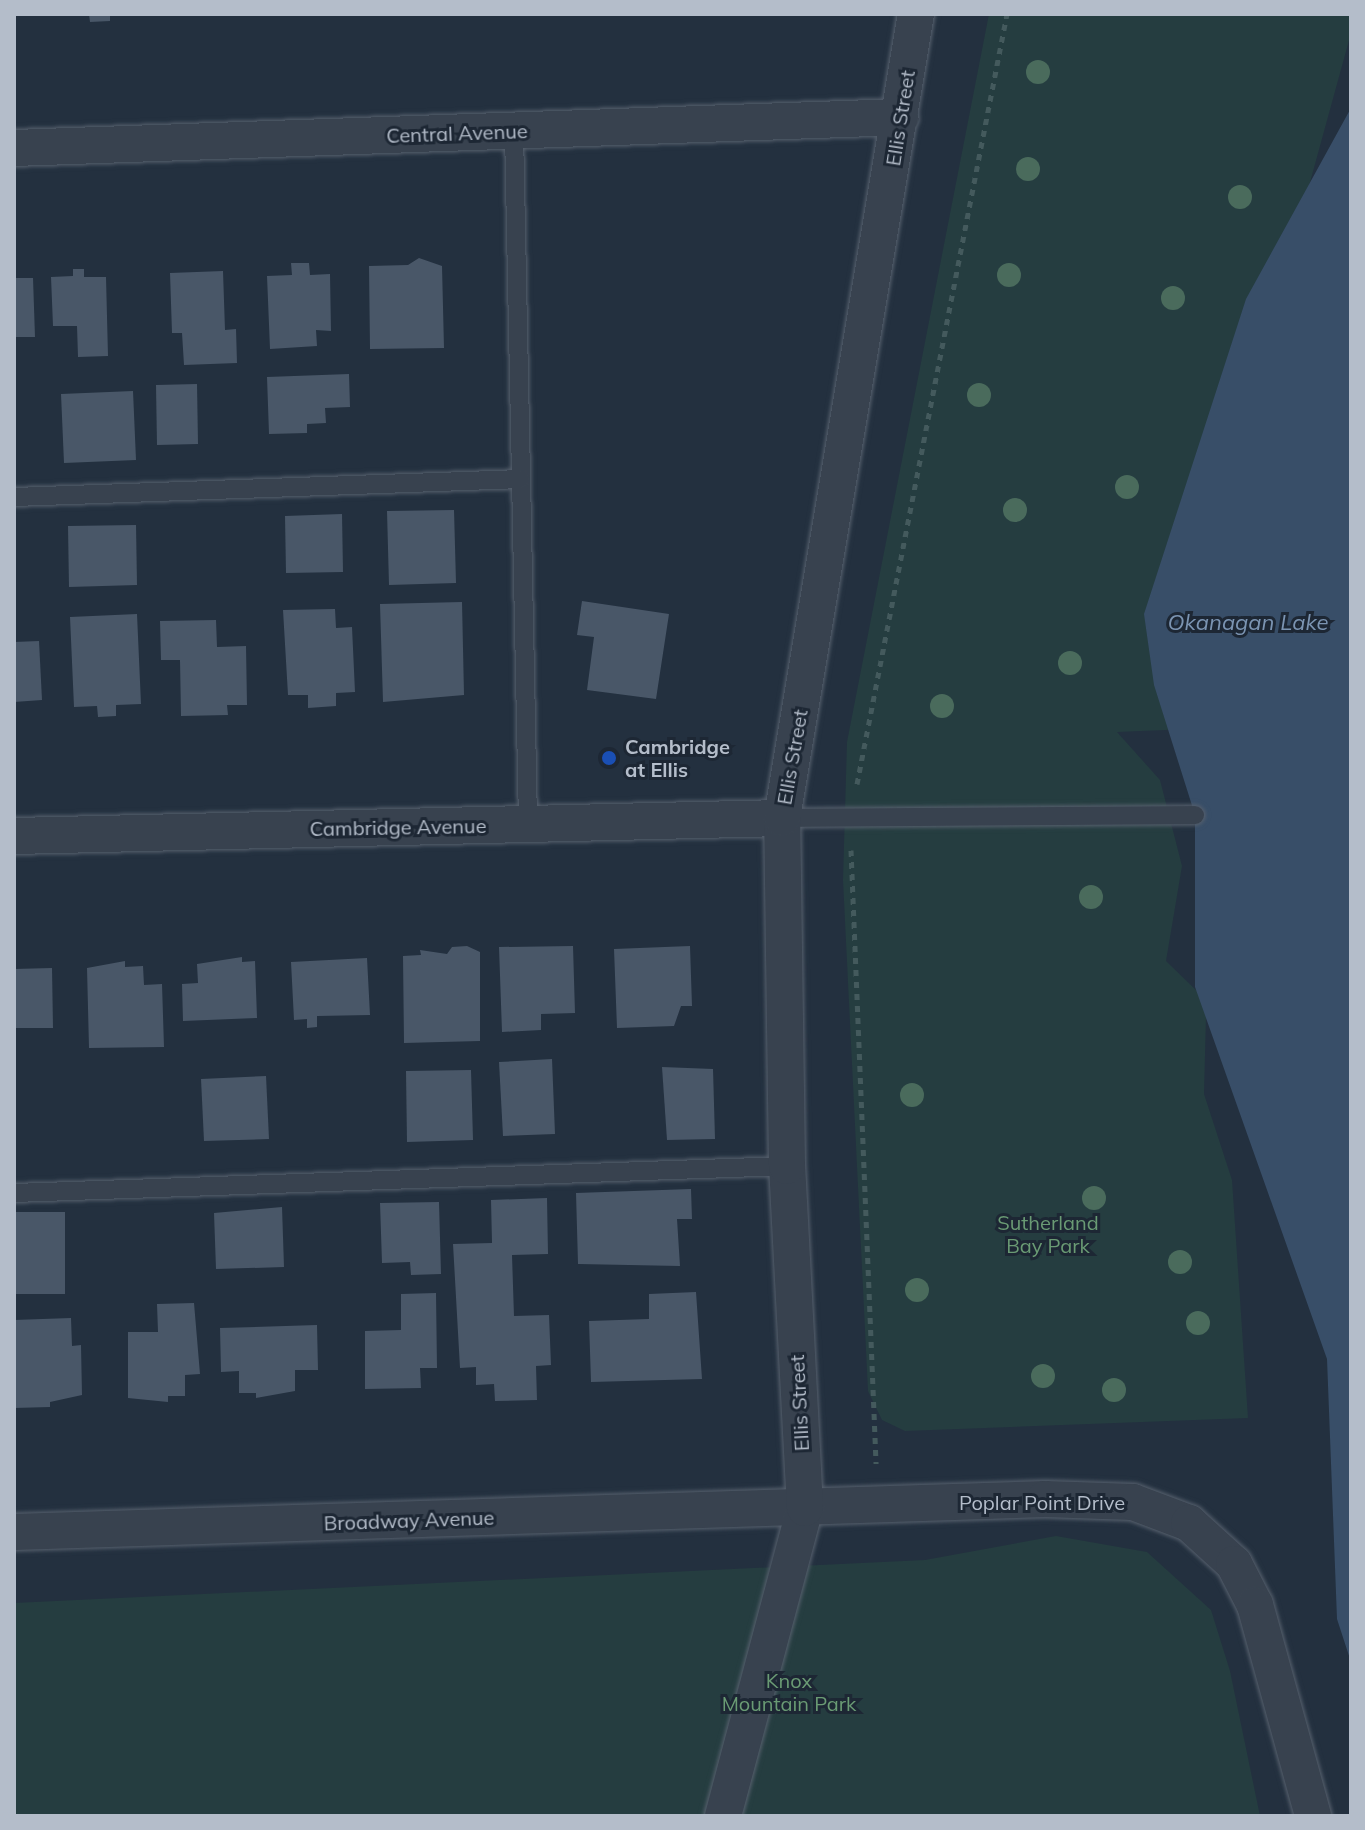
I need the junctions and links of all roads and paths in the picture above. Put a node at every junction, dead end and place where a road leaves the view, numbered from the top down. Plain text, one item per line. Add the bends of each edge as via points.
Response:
1 (916, 14) edge
2 (1007, 14) edge
3 (900, 117) junction
4 (514, 131) junction
5 (14, 148) edge
6 (521, 479) junction
7 (14, 497) edge
8 (1195, 815) dead end
9 (782, 818) junction
10 (850, 818) junction
11 (528, 824) junction
12 (14, 836) edge
13 (787, 1166) junction
14 (14, 1193) edge
15 (877, 1504) junction
16 (805, 1508) junction
17 (14, 1532) edge
18 (723, 1816) edge
19 (1313, 1816) edge

1 - 3 street, Ellis Street
2 - 10 path
3 - 4 street, Central Avenue
3 - 9 street, Ellis Street
4 - 5 street, Central Avenue
4 - 6 lane
6 - 7 lane
6 - 11 lane
8 - 10 lane
9 - 10 lane
9 - 11 street, Cambridge Avenue
9 - 13 street, Ellis Street
10 - 15 path
11 - 12 street, Cambridge Avenue
13 - 14 lane
13 - 16 street, Ellis Street
15 - 16 street, Poplar Point Drive
15 - 19 street, Poplar Point Drive via 1092,1499 1133,1502 1189,1523 1234,1564 1255,1605
16 - 17 street, Broadway Avenue
16 - 18 street, Ellis Street

